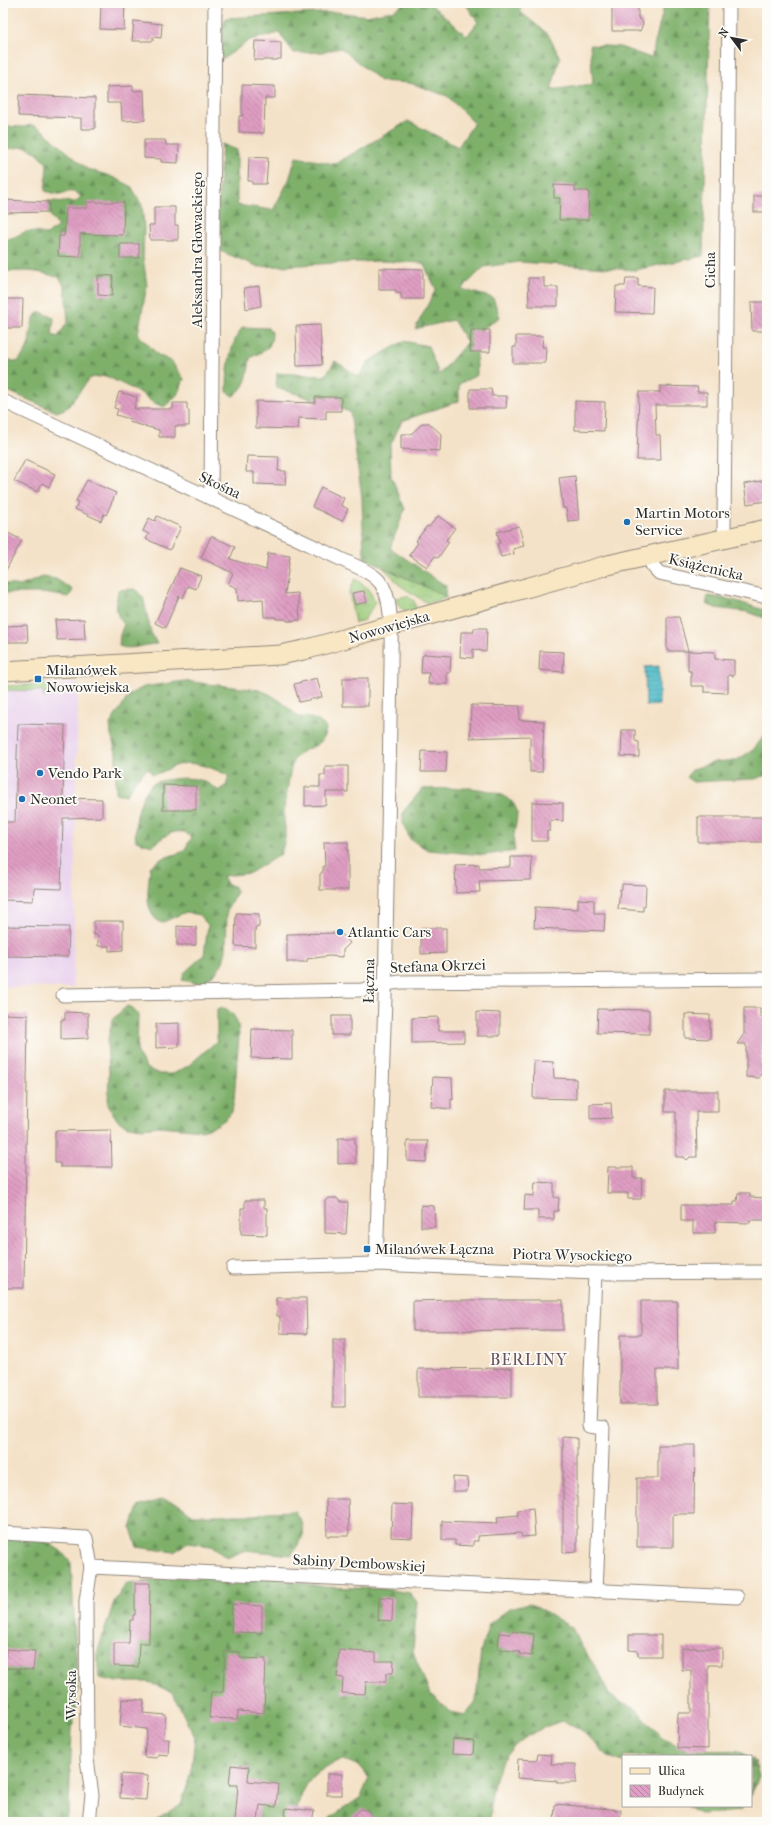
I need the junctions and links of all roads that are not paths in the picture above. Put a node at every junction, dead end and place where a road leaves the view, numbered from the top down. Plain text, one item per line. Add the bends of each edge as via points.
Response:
1 (215, 3) edge
2 (728, 3) edge
3 (3, 401) edge
4 (208, 497) junction
5 (767, 529) edge
6 (726, 538) junction
7 (649, 555) junction
8 (767, 597) edge
9 (390, 626) junction
10 (3, 671) edge
11 (767, 979) edge
12 (385, 984) junction
13 (63, 995) dead end
14 (376, 1264) junction
15 (233, 1268) dead end
16 (767, 1272) edge
17 (595, 1273) junction
18 (3, 1533) edge
19 (91, 1567) junction
20 (596, 1591) junction
21 (737, 1597) dead end
22 (89, 1822) edge

1 - 4 street, Aleksandra Głowackiego
2 - 6 street, Cicha via 724,520
3 - 4 street, Skośna
4 - 9 street, Skośna via 376,577 387,594
5 - 6 street, Nowowiejska
6 - 7 street, Nowowiejska
7 - 8 street, Książenicka via 652,565 659,573
7 - 9 street, Nowowiejska
9 - 10 street, Nowowiejska via 280,655
9 - 12 street, Łączna
11 - 12 street, Stefana Okrzei
12 - 13 street, Stefana Okrzei via 362,990
12 - 14 street, Łączna
14 - 15 street, Piotra Wysockiego
14 - 17 street, Piotra Wysockiego
16 - 17 street, Piotra Wysockiego
17 - 20 street via 589,1426 603,1428
18 - 19 street via 86,1538
19 - 20 street, Sabiny Dembowskiej
19 - 22 street, Wysoka via 86,1601 87,1759 92,1795
20 - 21 street, Sabiny Dembowskiej

